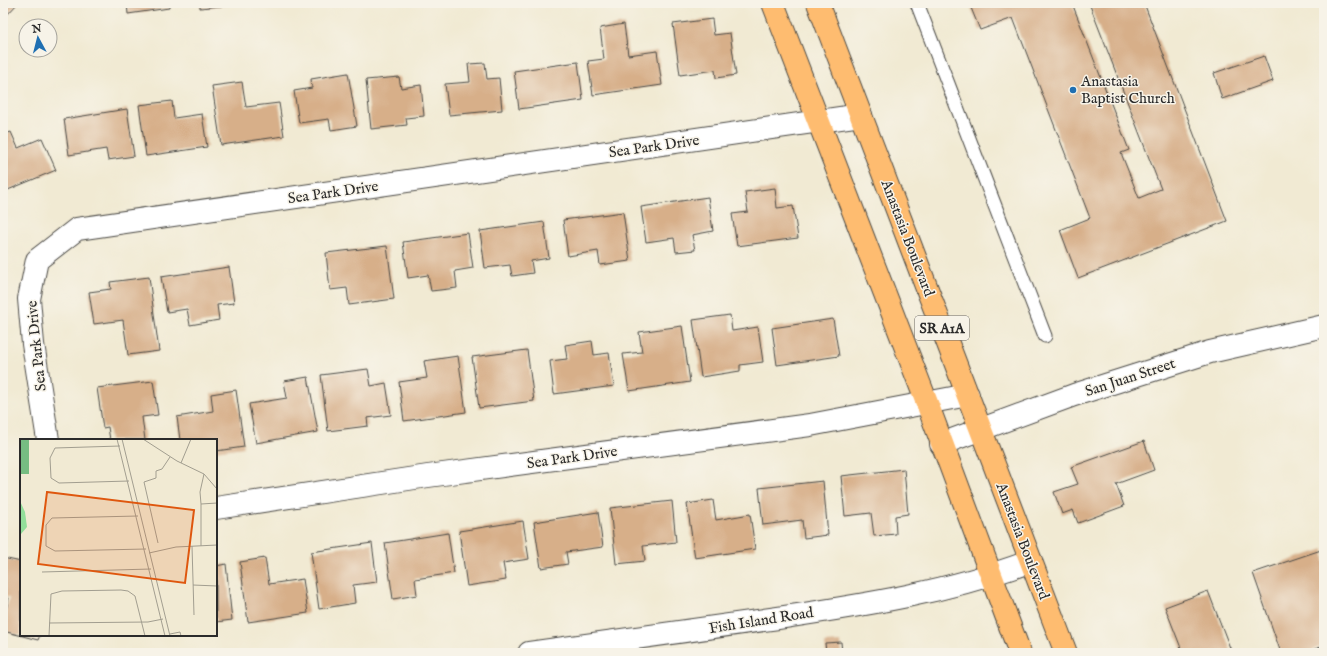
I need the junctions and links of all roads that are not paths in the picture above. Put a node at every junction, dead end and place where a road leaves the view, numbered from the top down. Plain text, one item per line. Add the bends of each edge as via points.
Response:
1 (773, 3) edge
2 (818, 3) edge
3 (917, 3) edge
4 (861, 115) junction
5 (819, 122) junction
6 (1324, 326) edge
7 (1045, 336) dead end
8 (968, 395) junction
9 (927, 403) junction
10 (981, 430) junction
11 (48, 439) edge
12 (941, 444) junction
13 (217, 508) edge
14 (1031, 561) junction
15 (991, 576) junction
16 (529, 653) edge
17 (1020, 653) edge
18 (1066, 653) edge

1 - 5 main road, SR A1A
2 - 4 main road, Anastasia Boulevard / SR A1A
3 - 7 lane
4 - 5 street, Sea Park Drive
4 - 8 main road, Anastasia Boulevard / SR A1A
5 - 9 main road, SR A1A
5 - 11 street, Sea Park Drive via 77,229 37,260 29,299 33,344
6 - 10 street, San Juan Street via 1210,352 1074,395
8 - 9 street, Sea Park Drive
8 - 10 main road, Anastasia Boulevard / SR A1A
9 - 12 main road, SR A1A
9 - 13 street, Sea Park Drive via 810,425 428,476
10 - 12 street, San Juan Street
10 - 14 main road, Anastasia Boulevard / SR A1A
12 - 15 main road, SR A1A
14 - 15 street, Fish Island Road
14 - 18 main road, Anastasia Boulevard / SR A1A
15 - 16 street, Fish Island Road via 869,604
15 - 17 main road, SR A1A

